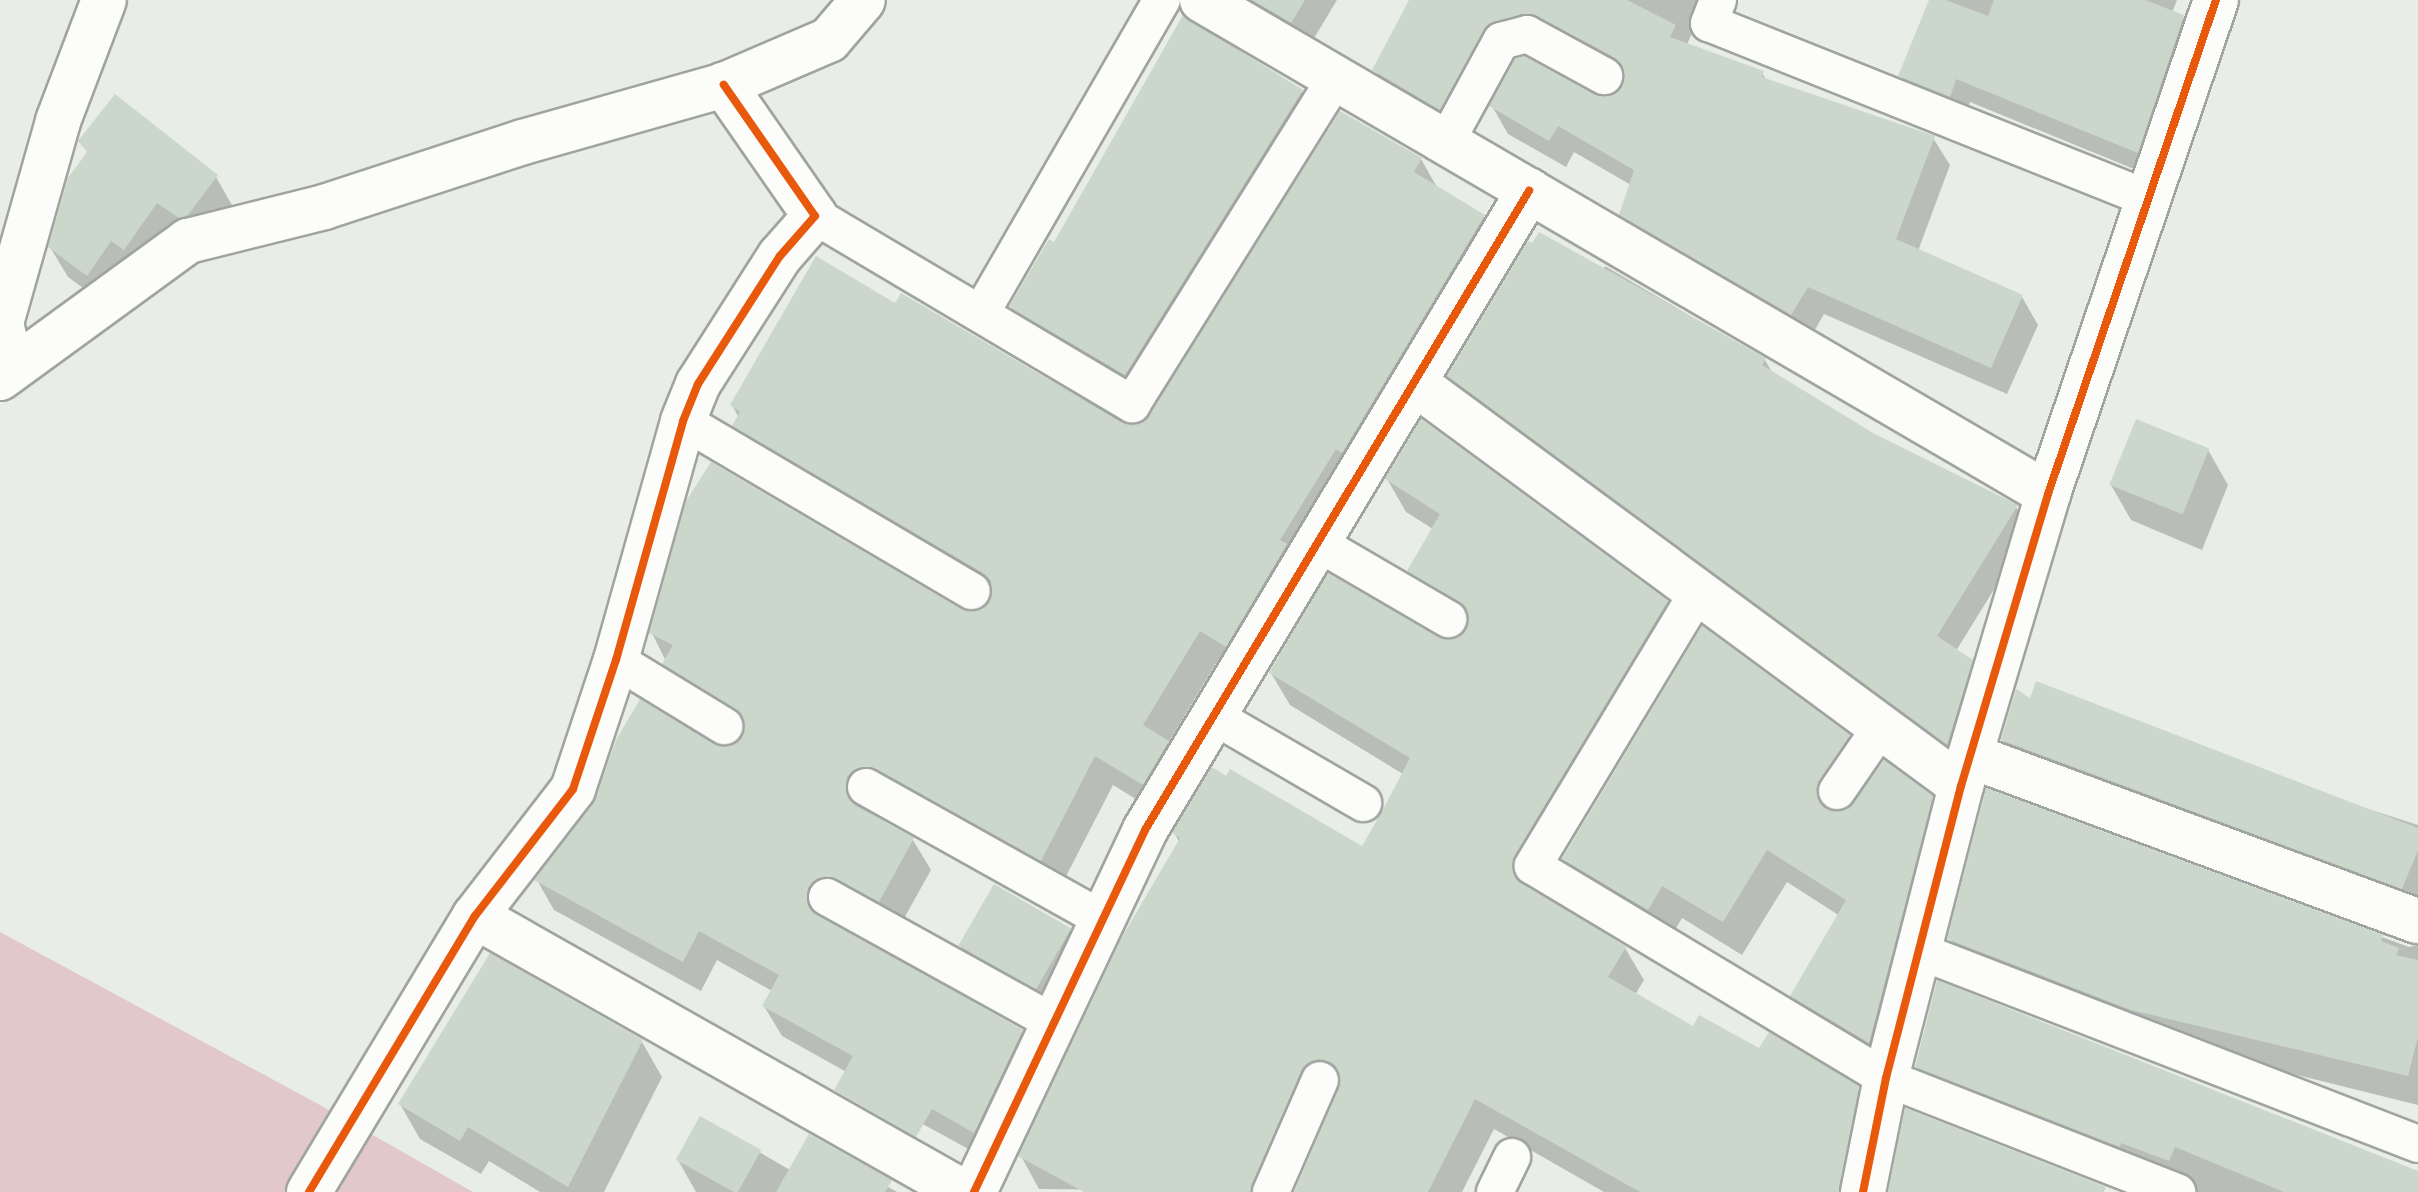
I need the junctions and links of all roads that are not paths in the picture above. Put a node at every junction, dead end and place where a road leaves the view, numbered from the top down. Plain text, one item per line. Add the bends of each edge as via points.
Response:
1 (104, 0) edge
2 (863, 0) edge
3 (1162, 0) edge
4 (1202, 0) edge
5 (1718, 0) edge
6 (2216, 0) edge
7 (1604, 76) dead end
8 (1336, 78) junction
9 (724, 85) junction
10 (1446, 142) junction
11 (1529, 191) junction
12 (2152, 200) junction
13 (815, 216) junction
14 (981, 313) junction
15 (5, 372) edge
16 (1416, 384) junction
17 (683, 421) junction
18 (2048, 494) junction
19 (1318, 543) junction
20 (972, 591) dead end
21 (1698, 592) junction
22 (1448, 619) dead end
23 (616, 660) junction
24 (1212, 715) junction
25 (724, 726) dead end
26 (1881, 727) junction
27 (1966, 771) junction
28 (866, 787) dead end
29 (1837, 791) dead end
30 (1363, 803) dead end
31 (827, 897) dead end
32 (475, 916) junction
33 (1102, 919) junction
34 (2418, 921) edge
35 (1919, 951) junction
36 (1054, 1023) junction
37 (1886, 1078) junction
38 (1320, 1080) dead end
39 (2418, 1144) edge
40 (1512, 1157) dead end
41 (937, 1186) edge
42 (309, 1192) edge
43 (974, 1192) edge
44 (1271, 1192) edge
45 (1495, 1192) edge
46 (1863, 1192) edge
47 (2177, 1192) edge

1 - 15 street via 58,121 1,323
2 - 9 street via 829,40
3 - 14 lane
4 - 8 street
5 - 12 lane via 1709,23
6 - 12 street
7 - 10 lane via 1527,34 1501,41
8 - 10 street
8 - 14 lane via 1132,404
9 - 13 street
9 - 15 street via 523,142 324,207 188,241
10 - 11 street
11 - 16 street
11 - 18 street
12 - 18 street
13 - 14 lane
13 - 17 street via 780,256 698,384
16 - 19 street
16 - 21 street
17 - 20 lane
17 - 23 street
18 - 27 street
19 - 22 lane
19 - 24 street
21 - 26 street
21 - 37 lane via 1533,866
23 - 25 lane
23 - 32 street via 573,789
24 - 30 lane
24 - 33 street via 1145,830
26 - 27 street
26 - 29 lane
27 - 34 street
27 - 35 street
28 - 33 lane
31 - 36 lane
32 - 41 street
32 - 42 street
33 - 36 street
35 - 37 street
35 - 39 lane
36 - 43 street
37 - 46 street
37 - 47 lane
38 - 44 lane
40 - 45 lane

